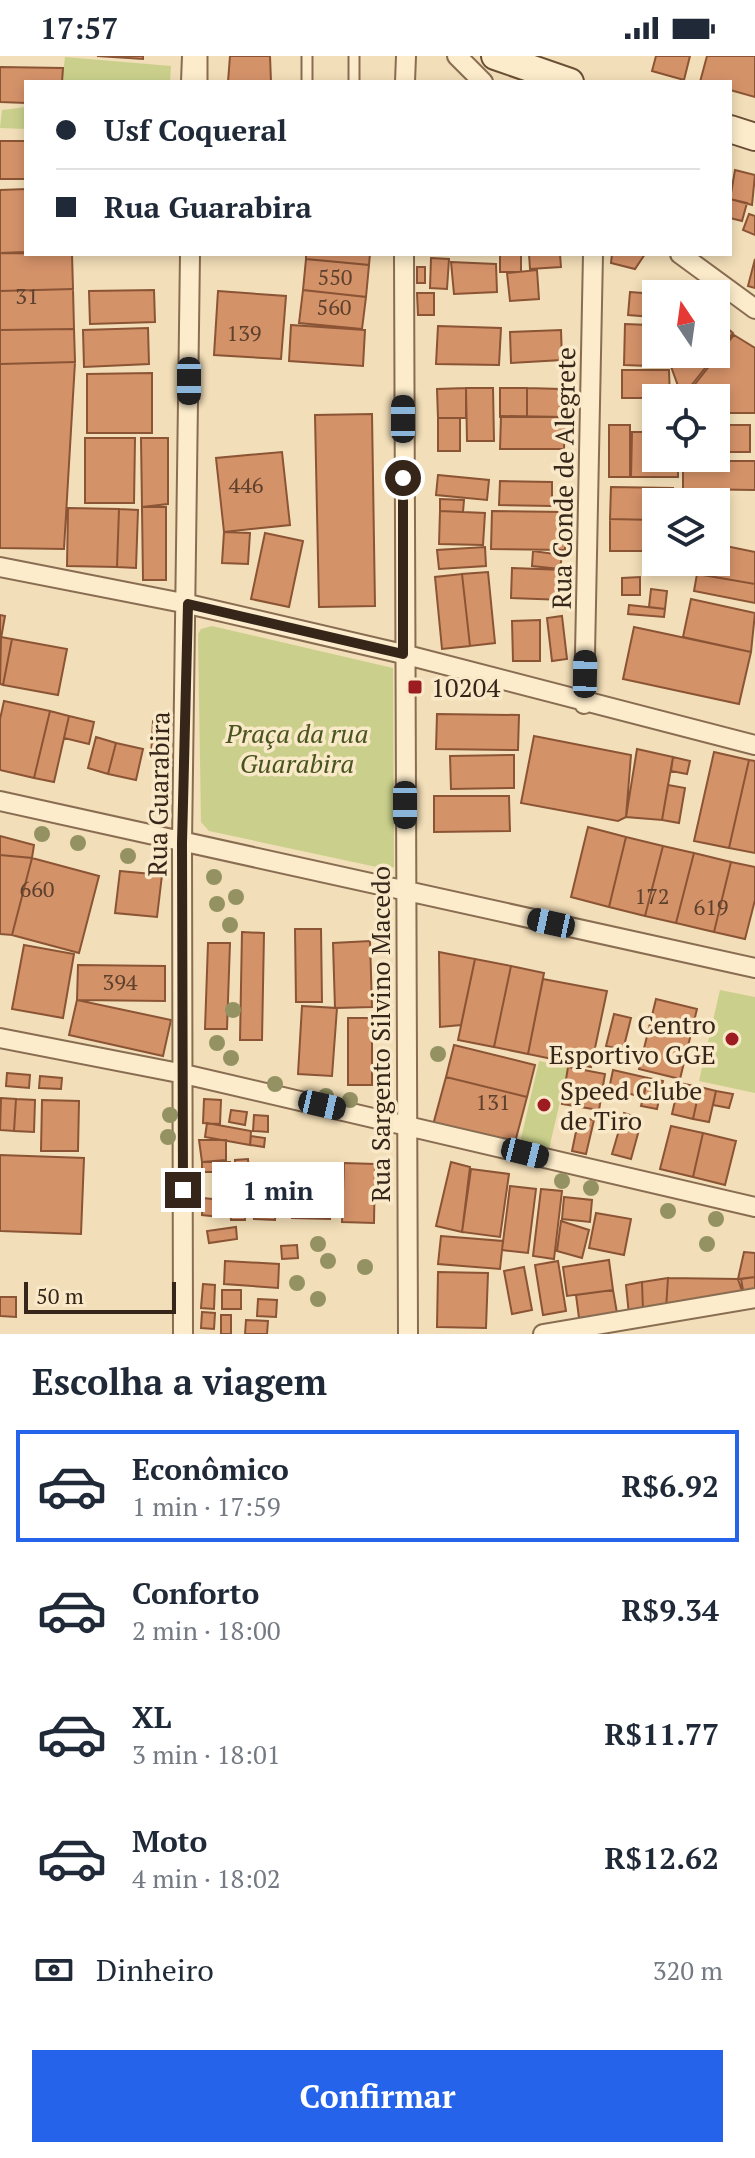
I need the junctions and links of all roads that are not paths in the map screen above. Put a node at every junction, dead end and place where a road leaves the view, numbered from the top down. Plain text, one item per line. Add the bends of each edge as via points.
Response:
1 (192, 56) edge
2 (202, 56) edge
3 (307, 56) edge
4 (354, 56) edge
5 (406, 56) edge
6 (457, 56) edge
7 (495, 56) edge
8 (191, 80) edge
9 (202, 80) edge
10 (307, 80) edge
11 (354, 80) edge
12 (405, 80) edge
13 (481, 80) edge
14 (564, 80) edge
15 (732, 130) edge
16 (755, 137) edge
17 (190, 256) edge
18 (404, 256) edge
19 (593, 256) edge
20 (683, 256) edge
21 (755, 309) edge
22 (0, 567) edge
23 (188, 604) junction
24 (403, 654) junction
25 (584, 704) junction
26 (755, 745) edge
27 (0, 801) edge
28 (182, 843) junction
29 (405, 892) junction
30 (755, 968) edge
31 (0, 1038) edge
32 (184, 1074) junction
33 (405, 1124) junction
34 (755, 1207) edge
35 (755, 1298) edge
36 (623, 1327) edge
37 (183, 1334) edge
38 (408, 1334) edge
39 (543, 1334) edge

1 - 8 street
2 - 9 lane
3 - 10 lane
4 - 11 lane
5 - 12 street
6 - 13 street
7 - 14 main road
15 - 16 main road
17 - 23 street, Rua Guarabira
18 - 24 street, Rua Sargento Silvino Macedo
19 - 25 street, Rua Conde de Alegrete
20 - 21 street
22 - 23 street
23 - 24 street
23 - 28 street, Rua Guarabira
24 - 25 street
24 - 29 street, Rua Sargento Silvino Macedo
25 - 26 street
27 - 28 street
28 - 29 street
28 - 32 street, Rua Guarabira
29 - 30 street
29 - 33 street, Rua Sargento Silvino Macedo
31 - 32 street
32 - 33 street
32 - 37 street, Rua Guarabira
33 - 34 street
33 - 38 street, Rua Sargento Silvino Macedo
35 - 36 street
36 - 39 street

